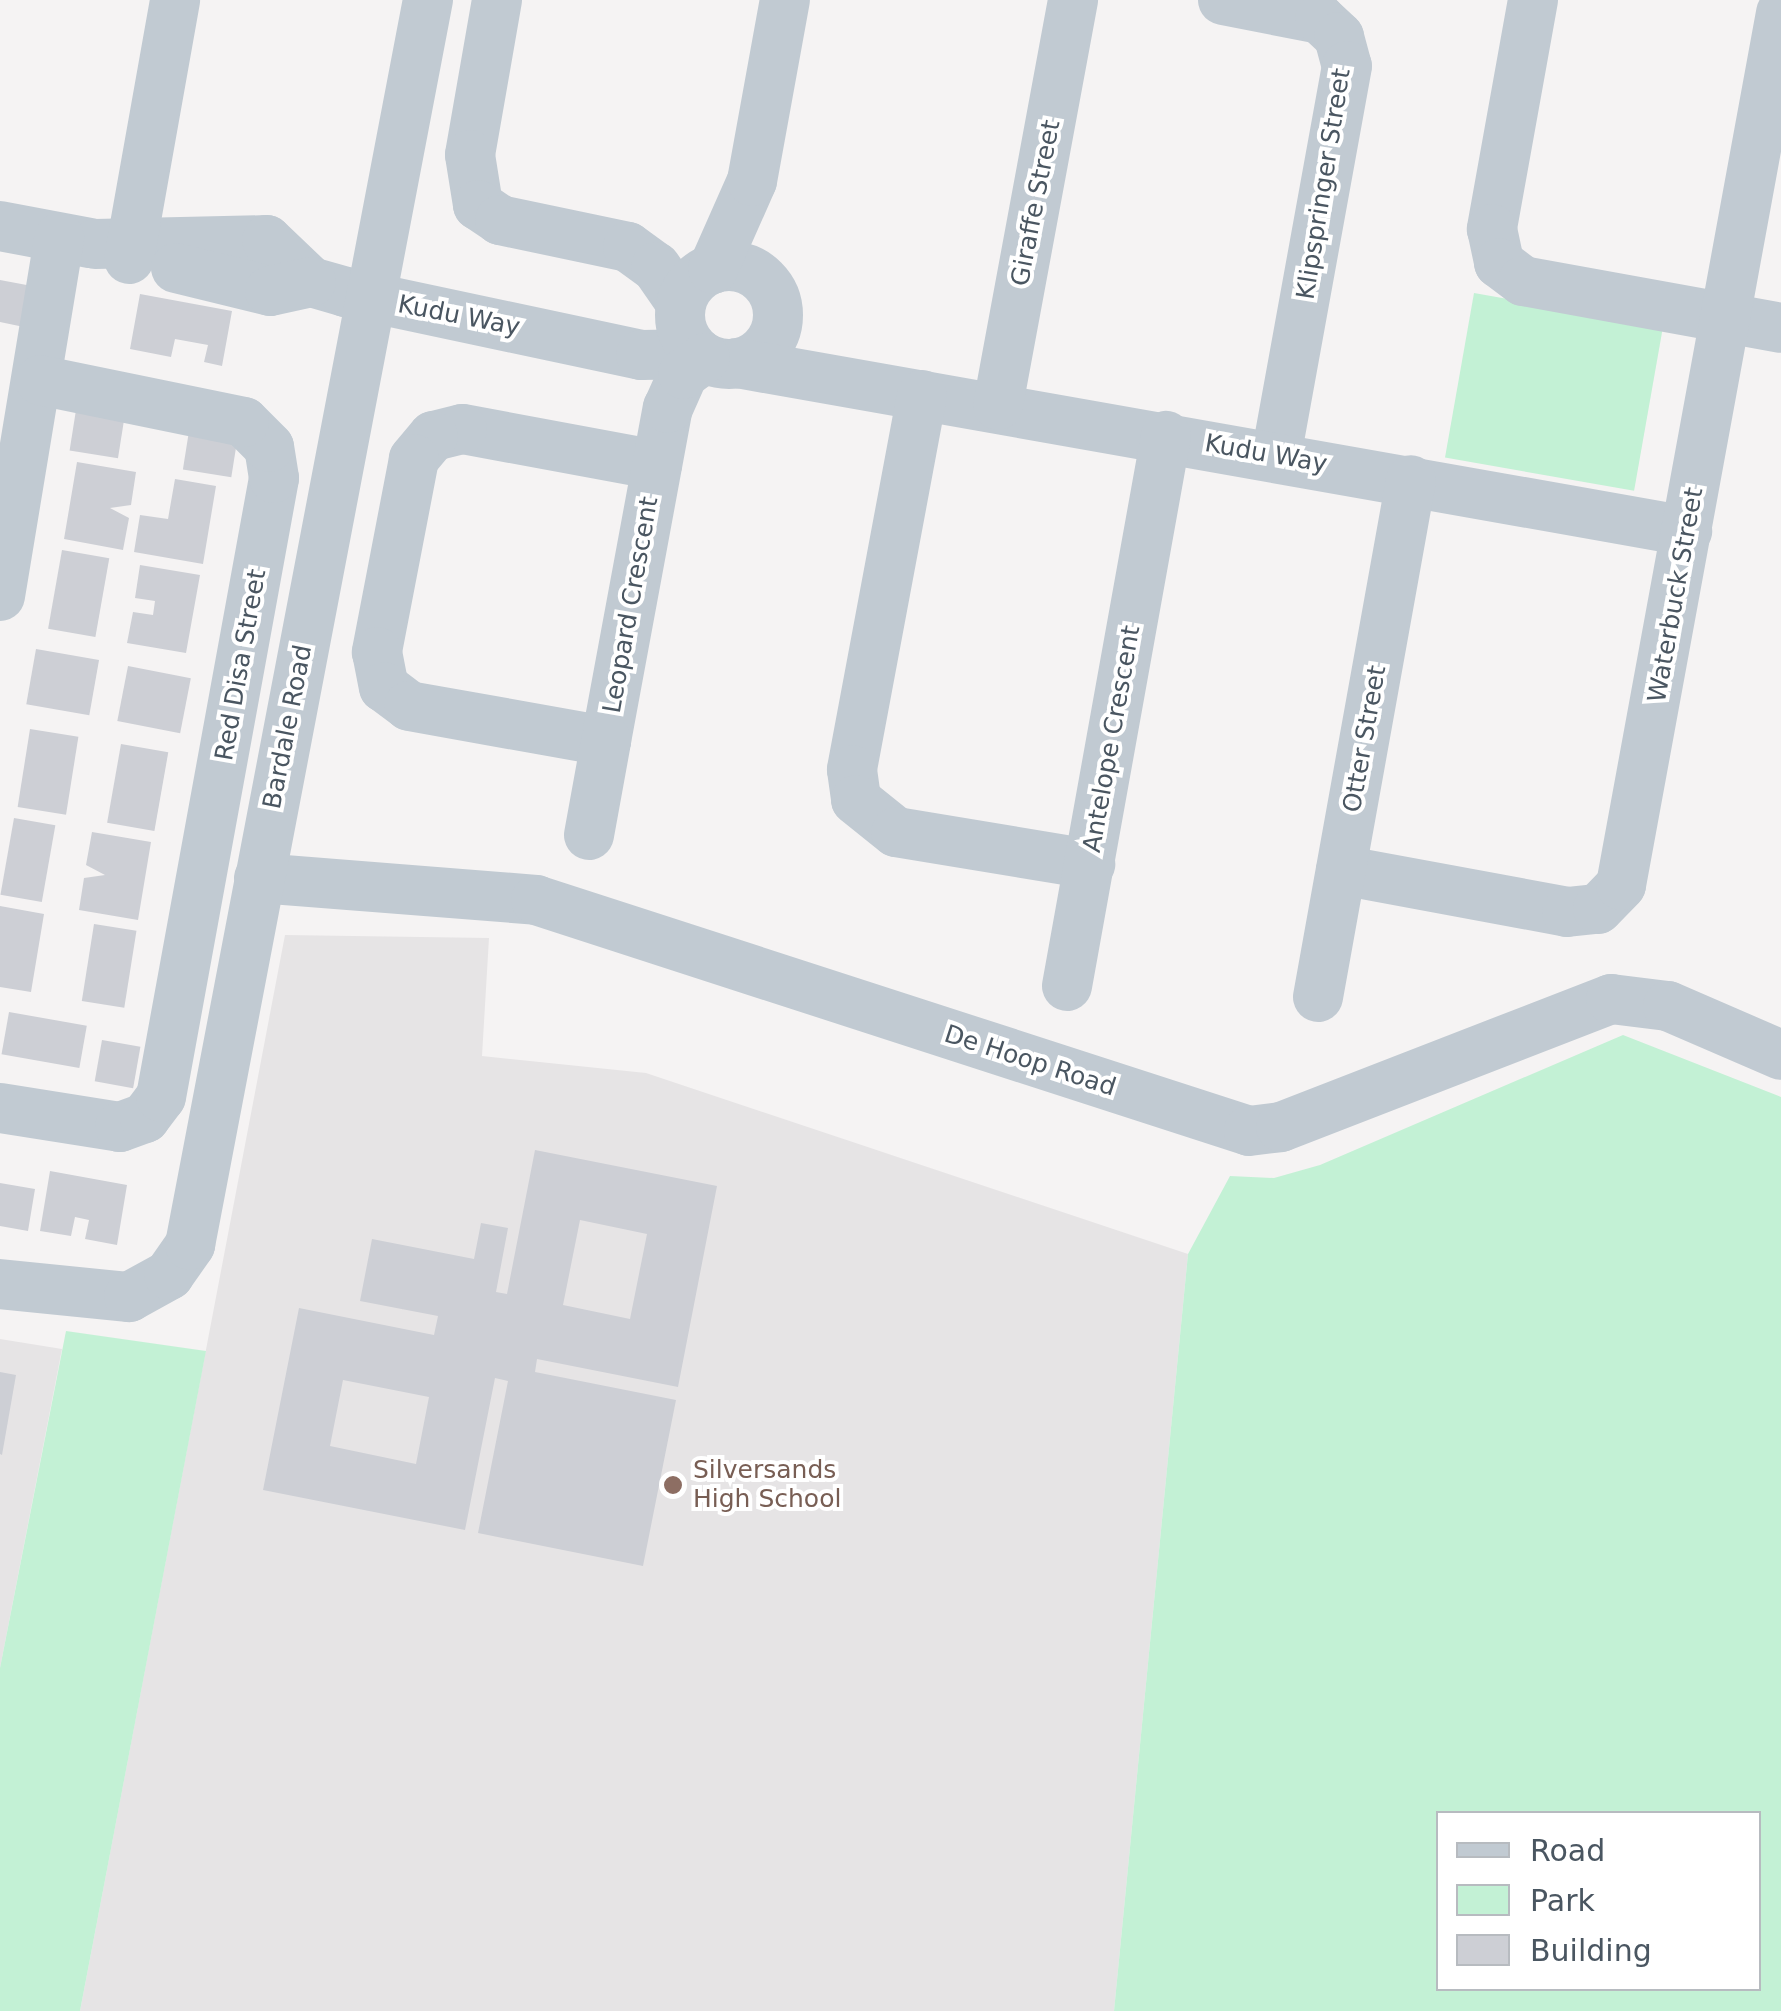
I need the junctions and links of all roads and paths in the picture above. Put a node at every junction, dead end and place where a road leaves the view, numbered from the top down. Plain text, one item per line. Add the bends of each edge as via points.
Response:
1 (175, 0) edge
2 (428, 0) edge
3 (497, 0) edge
4 (785, 0) edge
5 (1073, 0) edge
6 (1222, 0) edge
7 (1532, 0) edge
8 (1781, 14) edge
9 (752, 181) junction
10 (0, 226) edge
11 (104, 245) junction
12 (373, 299) junction
13 (775, 313) junction
14 (704, 318) junction
15 (1726, 319) junction
16 (1781, 328) edge
17 (623, 349) junction
18 (844, 378) junction
19 (40, 380) junction
20 (922, 395) junction
21 (670, 399) junction
22 (998, 405) junction
23 (1166, 436) junction
24 (1276, 456) junction
25 (657, 466) junction
26 (1411, 480) junction
27 (1687, 531) junction
28 (0, 596) edge
29 (606, 742) junction
30 (589, 835) dead end
31 (1090, 864) junction
32 (1341, 870) junction
33 (259, 878) junction
34 (1067, 986) dead end
35 (1318, 997) dead end
36 (1781, 1054) edge
37 (0, 1108) edge
38 (0, 1284) edge

1 - 11 street
2 - 12 street, Bardale Road
3 - 14 street via 473,132 473,195 494,218 614,242 648,259
4 - 9 street
5 - 22 street, Giraffe Street
6 - 24 street, Klipspringer Street via 1320,19 1340,37 1347,66
7 - 15 street via 1492,229 1498,262 1523,281
8 - 15 street, Waterbuck Street
9 - 13 street
9 - 14 street
10 - 11 street
11 - 12 street, Kudu Way via 233,263 289,292 311,282
11 - 19 street
12 - 17 street, Kudu Way
12 - 33 street, Bardale Road
13 - 14 street via 766,346
13 - 14 street, Kudu Way via 754,273
13 - 18 street, Kudu Way
14 - 17 street
14 - 18 street, Kudu Way
14 - 21 street
15 - 16 street
15 - 27 street, Waterbuck Street
17 - 21 street
18 - 20 street, Kudu Way
19 - 28 street
19 - 37 street, Red Disa Street via 244,422 274,464 168,1068 144,1118 106,1127
20 - 22 street, Kudu Way
20 - 31 street, Antelope Crescent via 852,770 856,800 896,832
21 - 25 street, Leopard Crescent
22 - 23 street, Kudu Way
23 - 24 street, Kudu Way
23 - 31 street, Antelope Crescent
24 - 26 street, Kudu Way
25 - 29 street, Leopard Crescent
25 - 29 street, Leopard Crescent via 462,429 433,436 414,460 377,652 384,687 409,706
26 - 27 street, Kudu Way
26 - 32 street, Otter Street
27 - 32 street, Waterbuck Street via 1625,876 1611,900 1566,912
29 - 30 street
31 - 34 street
32 - 35 street, Otter Street
33 - 36 street, De Hoop Road via 536,900 1249,1130 1281,1127 1611,999 1668,1006
33 - 38 street, Bardale Road via 195,1228 181,1262 150,1289 117,1299

